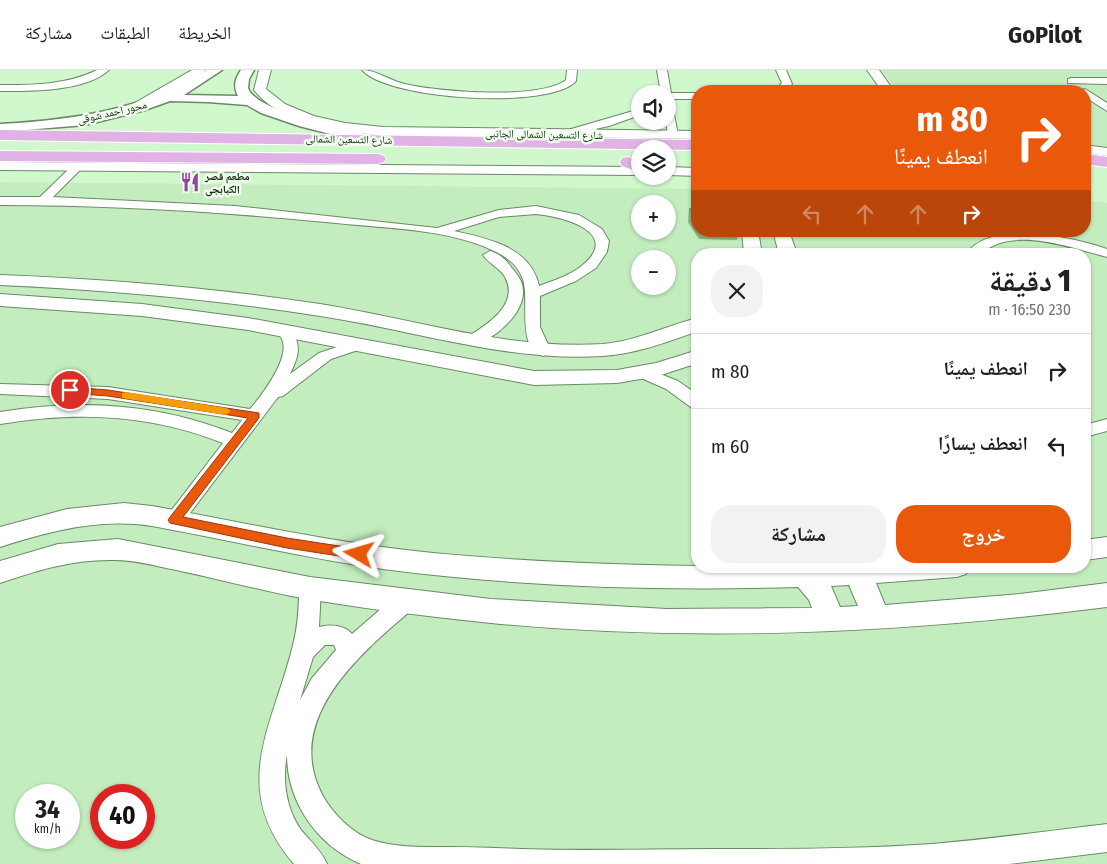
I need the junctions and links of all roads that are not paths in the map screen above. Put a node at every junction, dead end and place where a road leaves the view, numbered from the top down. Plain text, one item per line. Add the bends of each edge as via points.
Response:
1 (104, 70) edge
2 (200, 70) edge
3 (216, 70) edge
4 (248, 70) edge
5 (265, 70) edge
6 (367, 70) edge
7 (572, 70) edge
8 (662, 70) edge
9 (781, 70) edge
10 (873, 70) edge
11 (1107, 81) edge
12 (665, 85) edge
13 (786, 85) edge
14 (884, 85) edge
15 (1077, 85) edge
16 (0, 88) edge
17 (676, 95) edge
18 (691, 96) edge
19 (1091, 96) edge
20 (251, 101) junction
21 (158, 102) junction
22 (1107, 108) edge
23 (131, 109) junction
24 (631, 115) edge
25 (0, 128) edge
26 (672, 130) edge
27 (559, 134) junction
28 (0, 135) edge
29 (673, 135) junction
30 (691, 135) edge
31 (446, 137) junction
32 (373, 140) junction
33 (691, 148) edge
34 (1091, 150) edge
35 (676, 151) edge
36 (1107, 152) edge
37 (0, 156) edge
38 (631, 160) edge
39 (1091, 160) edge
40 (631, 161) edge
41 (676, 161) edge
42 (691, 162) edge
43 (1107, 162) edge
44 (290, 163) junction
45 (0, 166) edge
46 (78, 166) junction
47 (676, 171) edge
48 (691, 172) edge
49 (1091, 176) edge
50 (1107, 178) edge
51 (0, 201) edge
52 (42, 201) junction
53 (0, 208) edge
54 (433, 236) junction
55 (1034, 237) edge
56 (1034, 237) edge
57 (978, 248) edge
58 (1107, 253) edge
59 (0, 280) edge
60 (41, 282) junction
61 (76, 284) junction
62 (534, 294) junction
63 (0, 300) edge
64 (22, 301) junction
65 (57, 302) junction
66 (691, 327) edge
67 (285, 331) junction
68 (473, 340) junction
69 (358, 345) junction
70 (534, 350) junction
71 (691, 358) edge
72 (645, 373) junction
73 (514, 374) junction
74 (0, 389) edge
75 (271, 395) junction
76 (691, 399) edge
77 (255, 416) junction
78 (0, 418) edge
79 (1107, 425) edge
80 (1091, 429) edge
81 (236, 441) junction
82 (174, 520) junction
83 (0, 537) edge
84 (1107, 547) edge
85 (1091, 549) edge
86 (0, 572) edge
87 (750, 573) edge
88 (799, 573) edge
89 (855, 573) edge
90 (310, 588) junction
91 (1107, 595) edge
92 (406, 601) junction
93 (878, 618) junction
94 (830, 619) junction
95 (304, 651) junction
96 (347, 654) junction
97 (1107, 838) edge
98 (953, 860) edge
99 (313, 864) edge

1 - 16 street via 58,86
2 - 23 street
3 - 21 main road, محور احمد شوقى via 186,90
4 - 20 main road via 241,82 245,96
5 - 31 street, شارع التسعين الشمالى الجانبى via 260,90 268,100 301,116 350,127
6 - 7 street via 382,80 429,91 532,94 563,89 571,81
8 - 12 street
9 - 13 street
10 - 14 street
11 - 15 street via 1067,78
17 - 18 street
19 - 22 street
20 - 21 main road via 208,98
20 - 32 main road via 299,121
21 - 23 main road, محور احمد شوقى
23 - 25 main road, محور احمد شوقى via 61,124
24 - 27 street
26 - 29 street
27 - 29 street, شارع التسعين الشمالى الجانبى
27 - 31 street, شارع التسعين الشمالى الجانبى
28 - 32 main road, شارع التسعين الشمالى
29 - 30 street, شارع التسعين الشمالى الجانبى
31 - 32 main road, شارع التسعين الشمالى
31 - 38 main road, شارع التسعين الشمالى
33 - 35 main road, شارع التسعين الشمالى
34 - 36 street
37 - 44 main road, شارع التسعين الشمالى
39 - 43 main road
40 - 44 main road, شارع التسعين الشمالى
41 - 42 main road
44 - 46 street
45 - 46 street
46 - 52 street
47 - 48 street
49 - 50 main road
51 - 52 street
52 - 54 street via 261,212 376,223
53 - 54 street via 244,219
54 - 62 street via 471,238 506,252 529,274
54 - 62 street via 486,217 526,210 562,213 594,229 602,244 595,261 579,274
54 - 68 street via 490,255 512,274 516,287 515,301 507,315
55 - 58 street
56 - 57 street via 1010,238
59 - 60 street
60 - 61 street
60 - 64 street via 38,291
61 - 65 street via 61,292
61 - 68 street via 202,294 323,310
62 - 70 street
63 - 64 street
64 - 65 street
65 - 67 street via 195,316
66 - 70 street via 627,348
67 - 69 street
67 - 75 street via 291,342 291,356
68 - 70 street
69 - 73 street
69 - 75 street via 335,351 315,362
70 - 73 street
71 - 72 street
72 - 73 street via 575,380
72 - 76 street via 672,384
74 - 77 street via 108,393
75 - 77 street
77 - 81 street
78 - 81 street via 70,409 117,411 182,422
79 - 80 street
81 - 82 street
82 - 83 street via 143,514 109,513 52,521
82 - 87 street via 322,550 433,564 605,576
84 - 85 street
86 - 90 street via 59,553 118,549
88 - 94 street via 821,594
89 - 93 street
90 - 92 street
90 - 95 street
91 - 93 street via 1032,606
92 - 94 street via 534,614 680,621
92 - 96 street
93 - 94 street
95 - 96 street via 314,639 329,634 342,638 348,648
95 - 99 street via 276,733 271,763 272,786 281,823 297,849
96 - 98 street via 322,682 306,716 300,743 301,772 320,817 342,840 372,854 406,860 540,864
97 - 98 street

